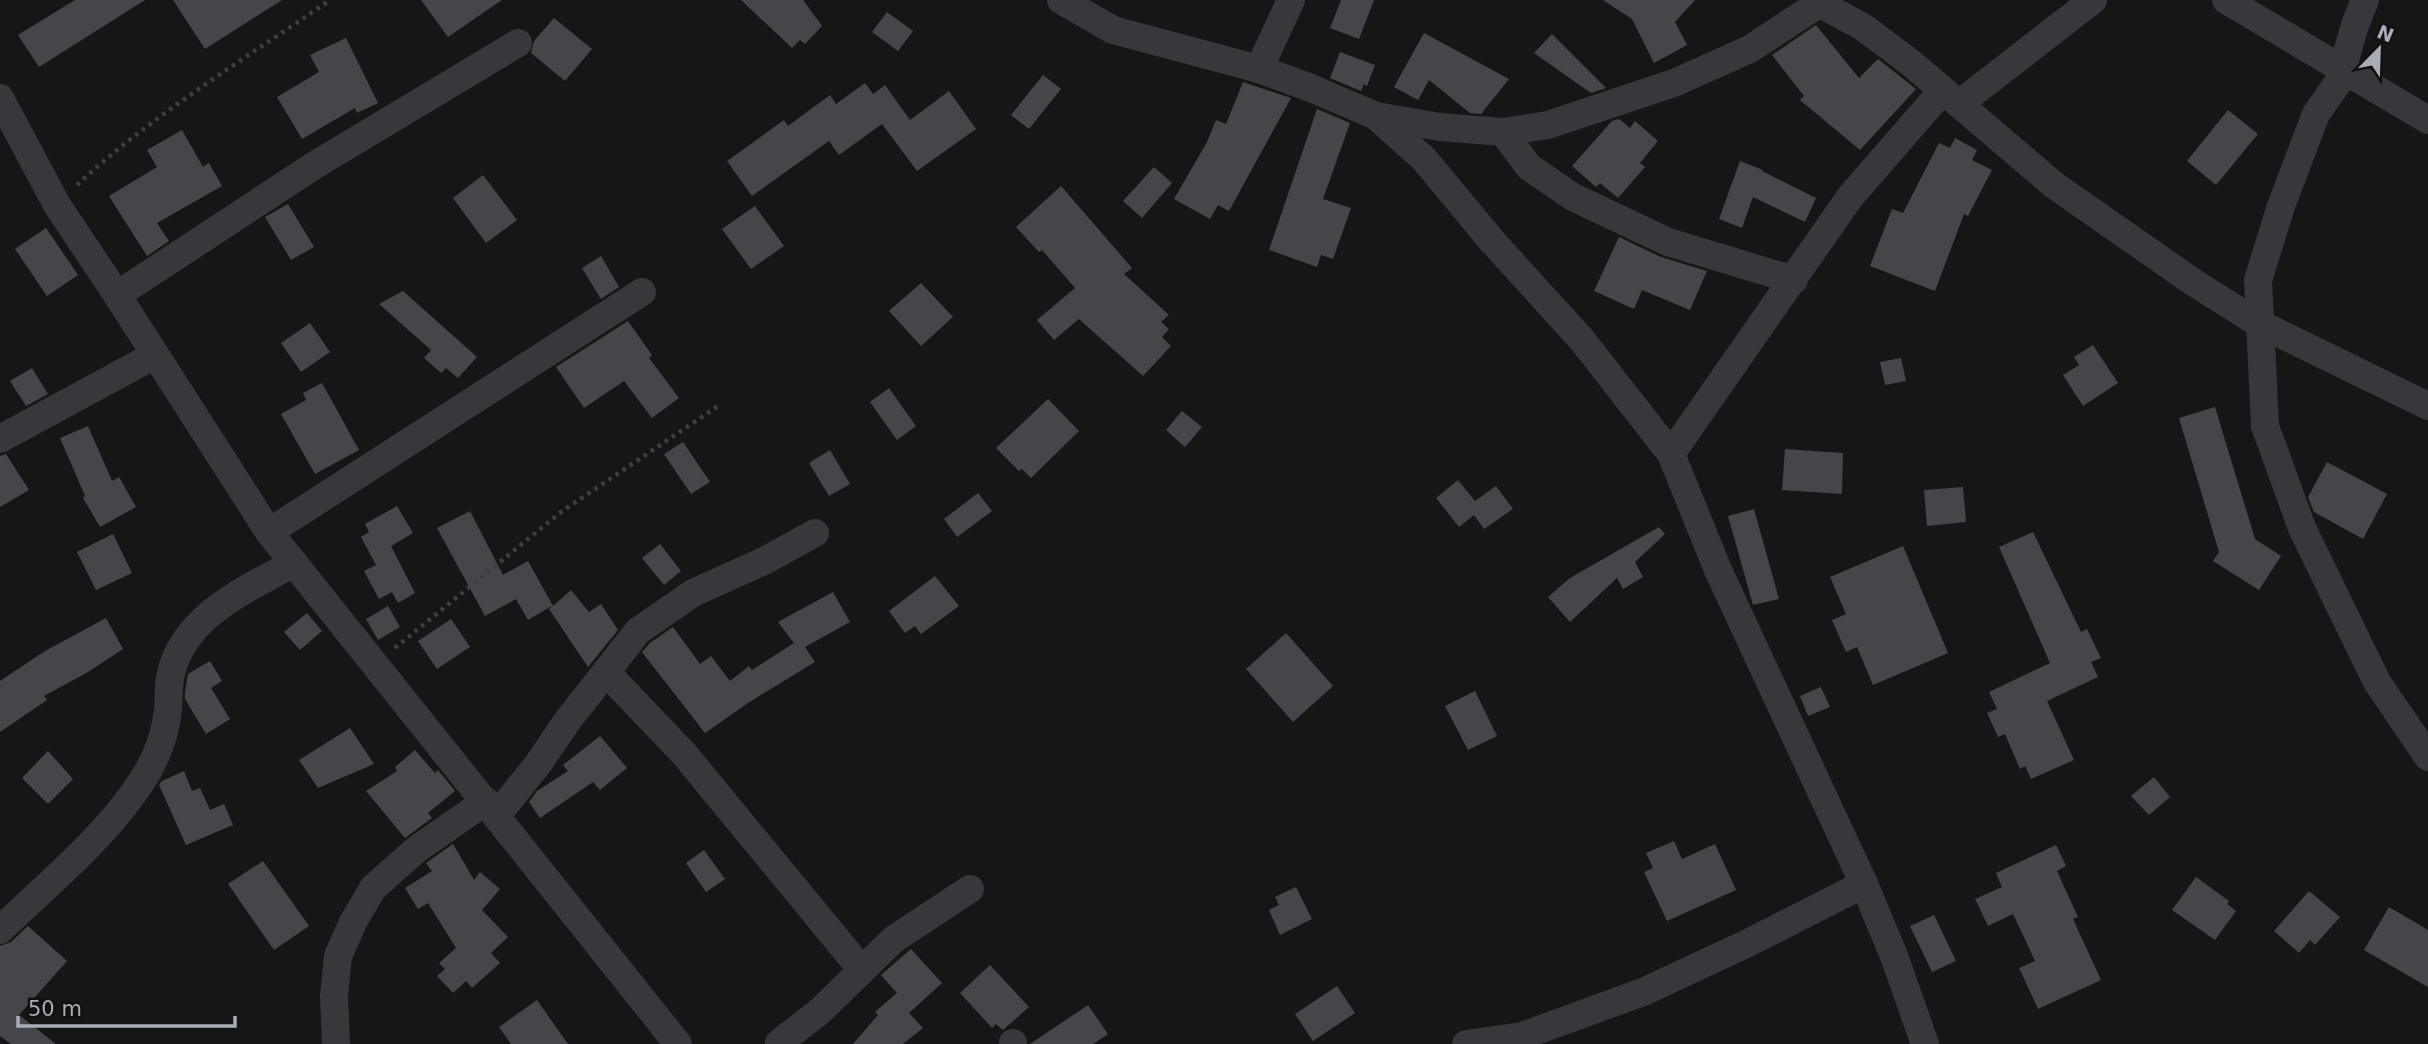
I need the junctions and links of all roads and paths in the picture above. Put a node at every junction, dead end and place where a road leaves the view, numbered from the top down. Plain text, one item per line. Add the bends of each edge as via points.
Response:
1 (330, 0) edge
2 (1061, 0) edge
3 (1291, 0) edge
4 (2092, 0) edge
5 (2226, 0) edge
6 (2365, 0) edge
7 (1816, 2) edge
8 (518, 43) dead end
9 (1259, 69) junction
10 (2344, 70) junction
11 (1951, 97) junction
12 (0, 99) edge
13 (1376, 116) junction
14 (2428, 120) edge
15 (1503, 132) junction
16 (57, 205) junction
17 (1794, 280) junction
18 (642, 292) dead end
19 (117, 295) junction
20 (2258, 323) junction
21 (155, 355) junction
22 (718, 406) dead end
23 (2428, 406) edge
24 (0, 439) edge
25 (1671, 454) junction
26 (269, 532) junction
27 (815, 533) dead end
28 (294, 563) junction
29 (375, 664) junction
30 (606, 672) junction
31 (2428, 757) edge
32 (491, 808) junction
33 (1864, 884) junction
34 (970, 889) dead end
35 (0, 930) edge
36 (862, 970) junction
37 (779, 1043) edge
38 (336, 1044) edge
39 (678, 1044) edge
40 (1466, 1044) edge
41 (1925, 1044) edge

1 - 16 path via 167,113 99,165
2 - 9 street via 1113,30
3 - 9 street
4 - 11 street
5 - 10 street
6 - 10 street
7 - 11 street via 1863,27
7 - 15 street via 1750,49 1674,83 1548,125
8 - 19 street via 315,165
9 - 13 street
10 - 14 street
10 - 20 street via 2316,114 2281,206 2258,280
11 - 17 street via 1850,197
11 - 20 street via 2054,185
12 - 16 street
13 - 15 street
13 - 25 street via 1424,159 1582,340
15 - 17 street via 1529,167 1573,197 1668,242
16 - 19 street
17 - 25 street
18 - 26 street
19 - 21 street
20 - 23 street
20 - 31 street via 2266,426 2302,528 2377,682
21 - 24 street
21 - 26 street
22 - 29 path via 561,512
25 - 33 street via 1718,570
26 - 28 street
27 - 30 street via 693,593 638,631
28 - 29 street
28 - 35 street via 225,601 195,629 171,673 159,751 140,785 97,836
29 - 32 street
30 - 32 street via 538,764
30 - 36 street via 685,755
32 - 38 street via 417,849 373,888 338,956
32 - 39 street
33 - 40 street via 1643,992 1522,1036
33 - 41 street
34 - 36 street via 894,939
36 - 37 street

